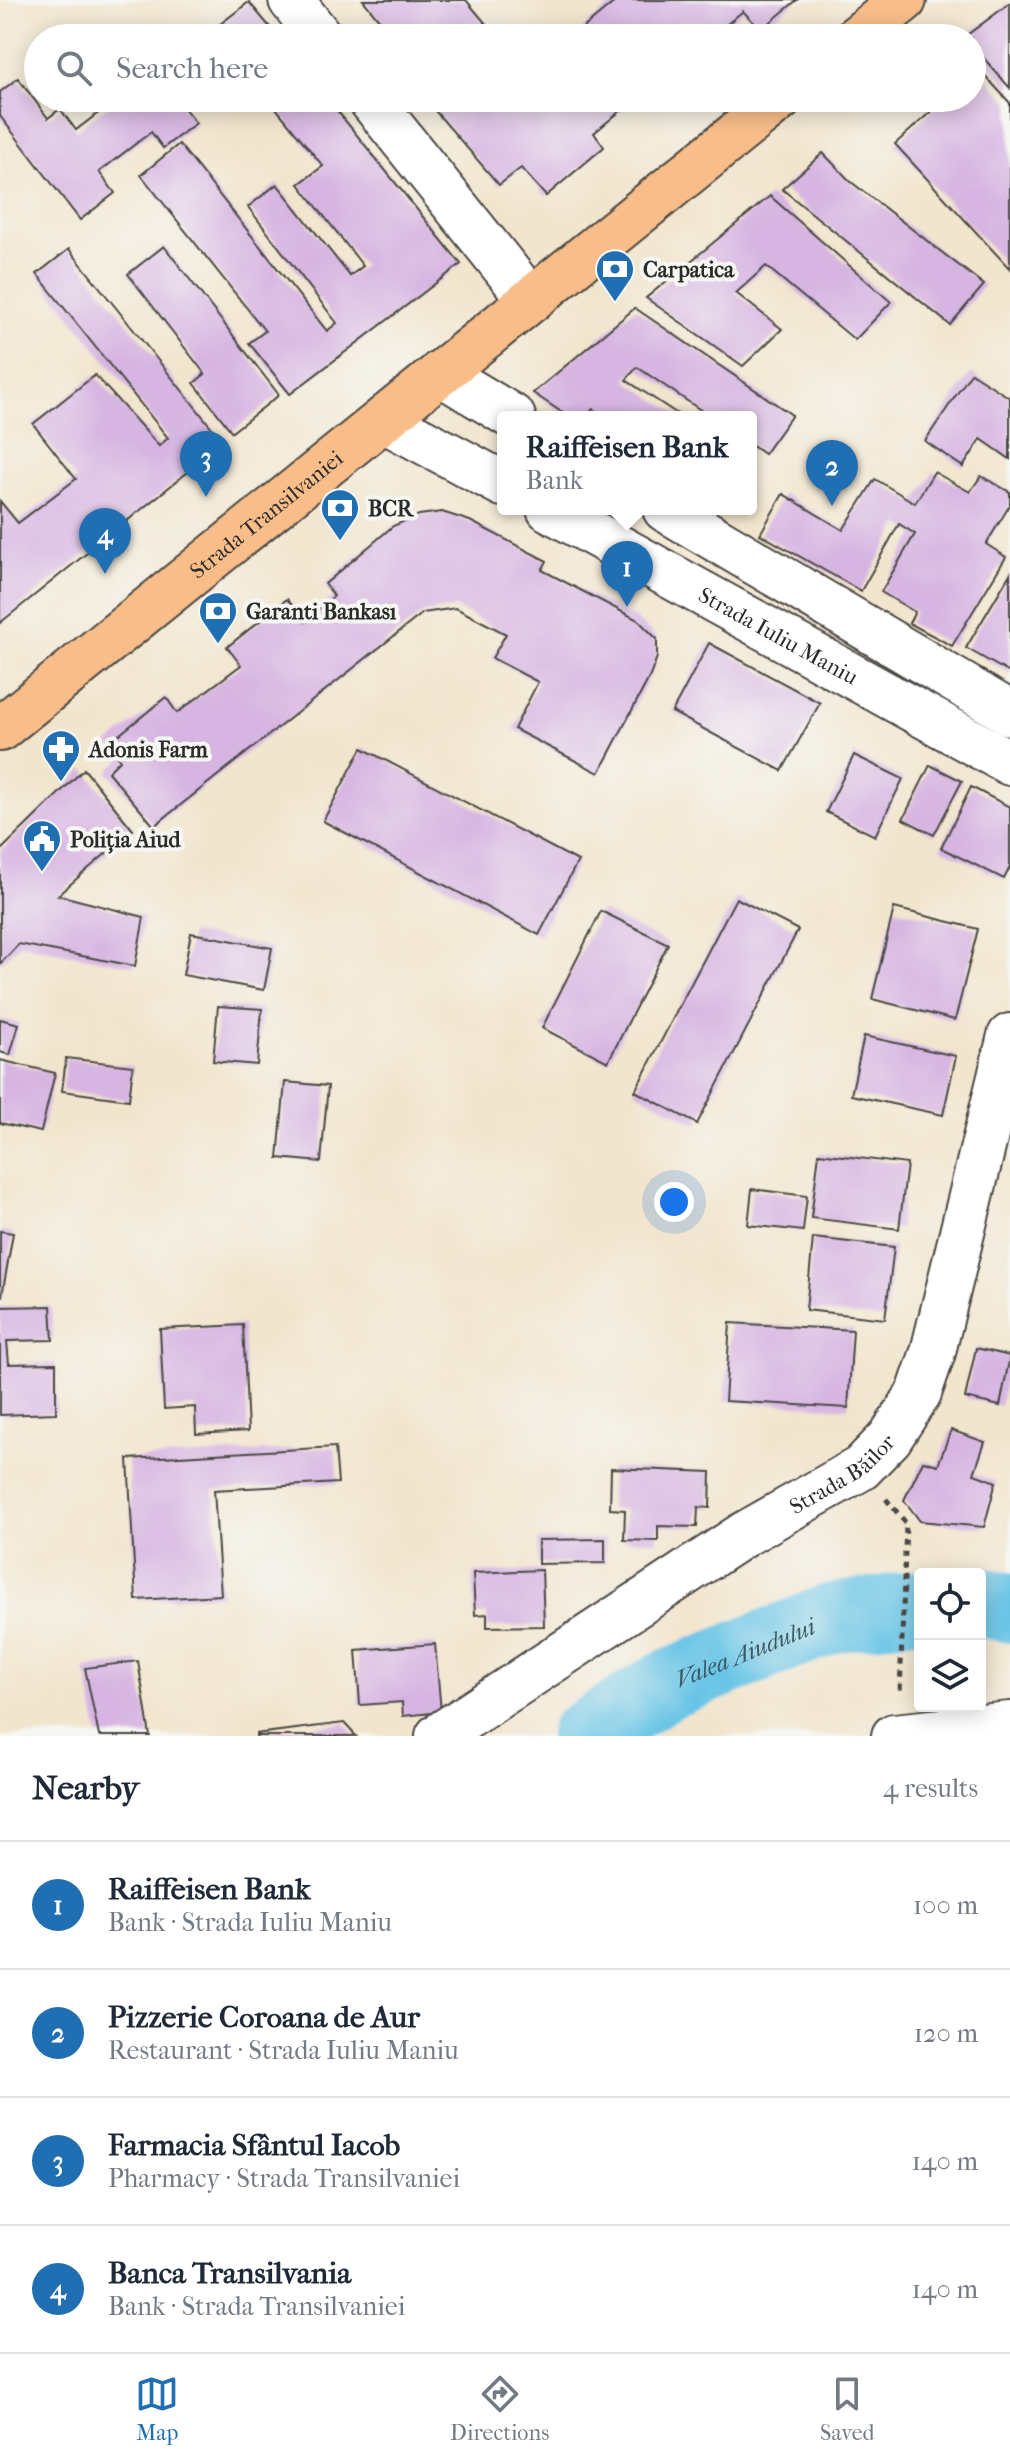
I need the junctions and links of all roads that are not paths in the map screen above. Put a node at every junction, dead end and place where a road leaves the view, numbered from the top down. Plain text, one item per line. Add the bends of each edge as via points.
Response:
1 (291, 0) edge
2 (904, 0) edge
3 (310, 24) edge
4 (874, 24) edge
5 (380, 112) edge
6 (763, 112) edge
7 (529, 298) junction
8 (440, 373) junction
9 (503, 411) edge
10 (384, 420) junction
11 (497, 481) edge
12 (560, 515) edge
13 (675, 515) edge
14 (1010, 713) edge
15 (0, 729) edge
16 (1010, 763) edge
17 (1010, 1036) edge
18 (1010, 1724) edge
19 (897, 1735) edge
20 (438, 1736) edge

1 - 3 street
2 - 4 main road
5 - 7 street
6 - 7 main road, Strada Transilvaniei
7 - 8 main road, Strada Transilvaniei
8 - 9 street
8 - 10 main road, Strada Transilvaniei
10 - 11 street
10 - 15 main road, Strada Transilvaniei
12 - 16 street, Strada Iuliu Maniu
13 - 14 street
17 - 20 street, Strada Băilor via 933,1352 919,1393 890,1438 861,1468 743,1535
18 - 19 street

